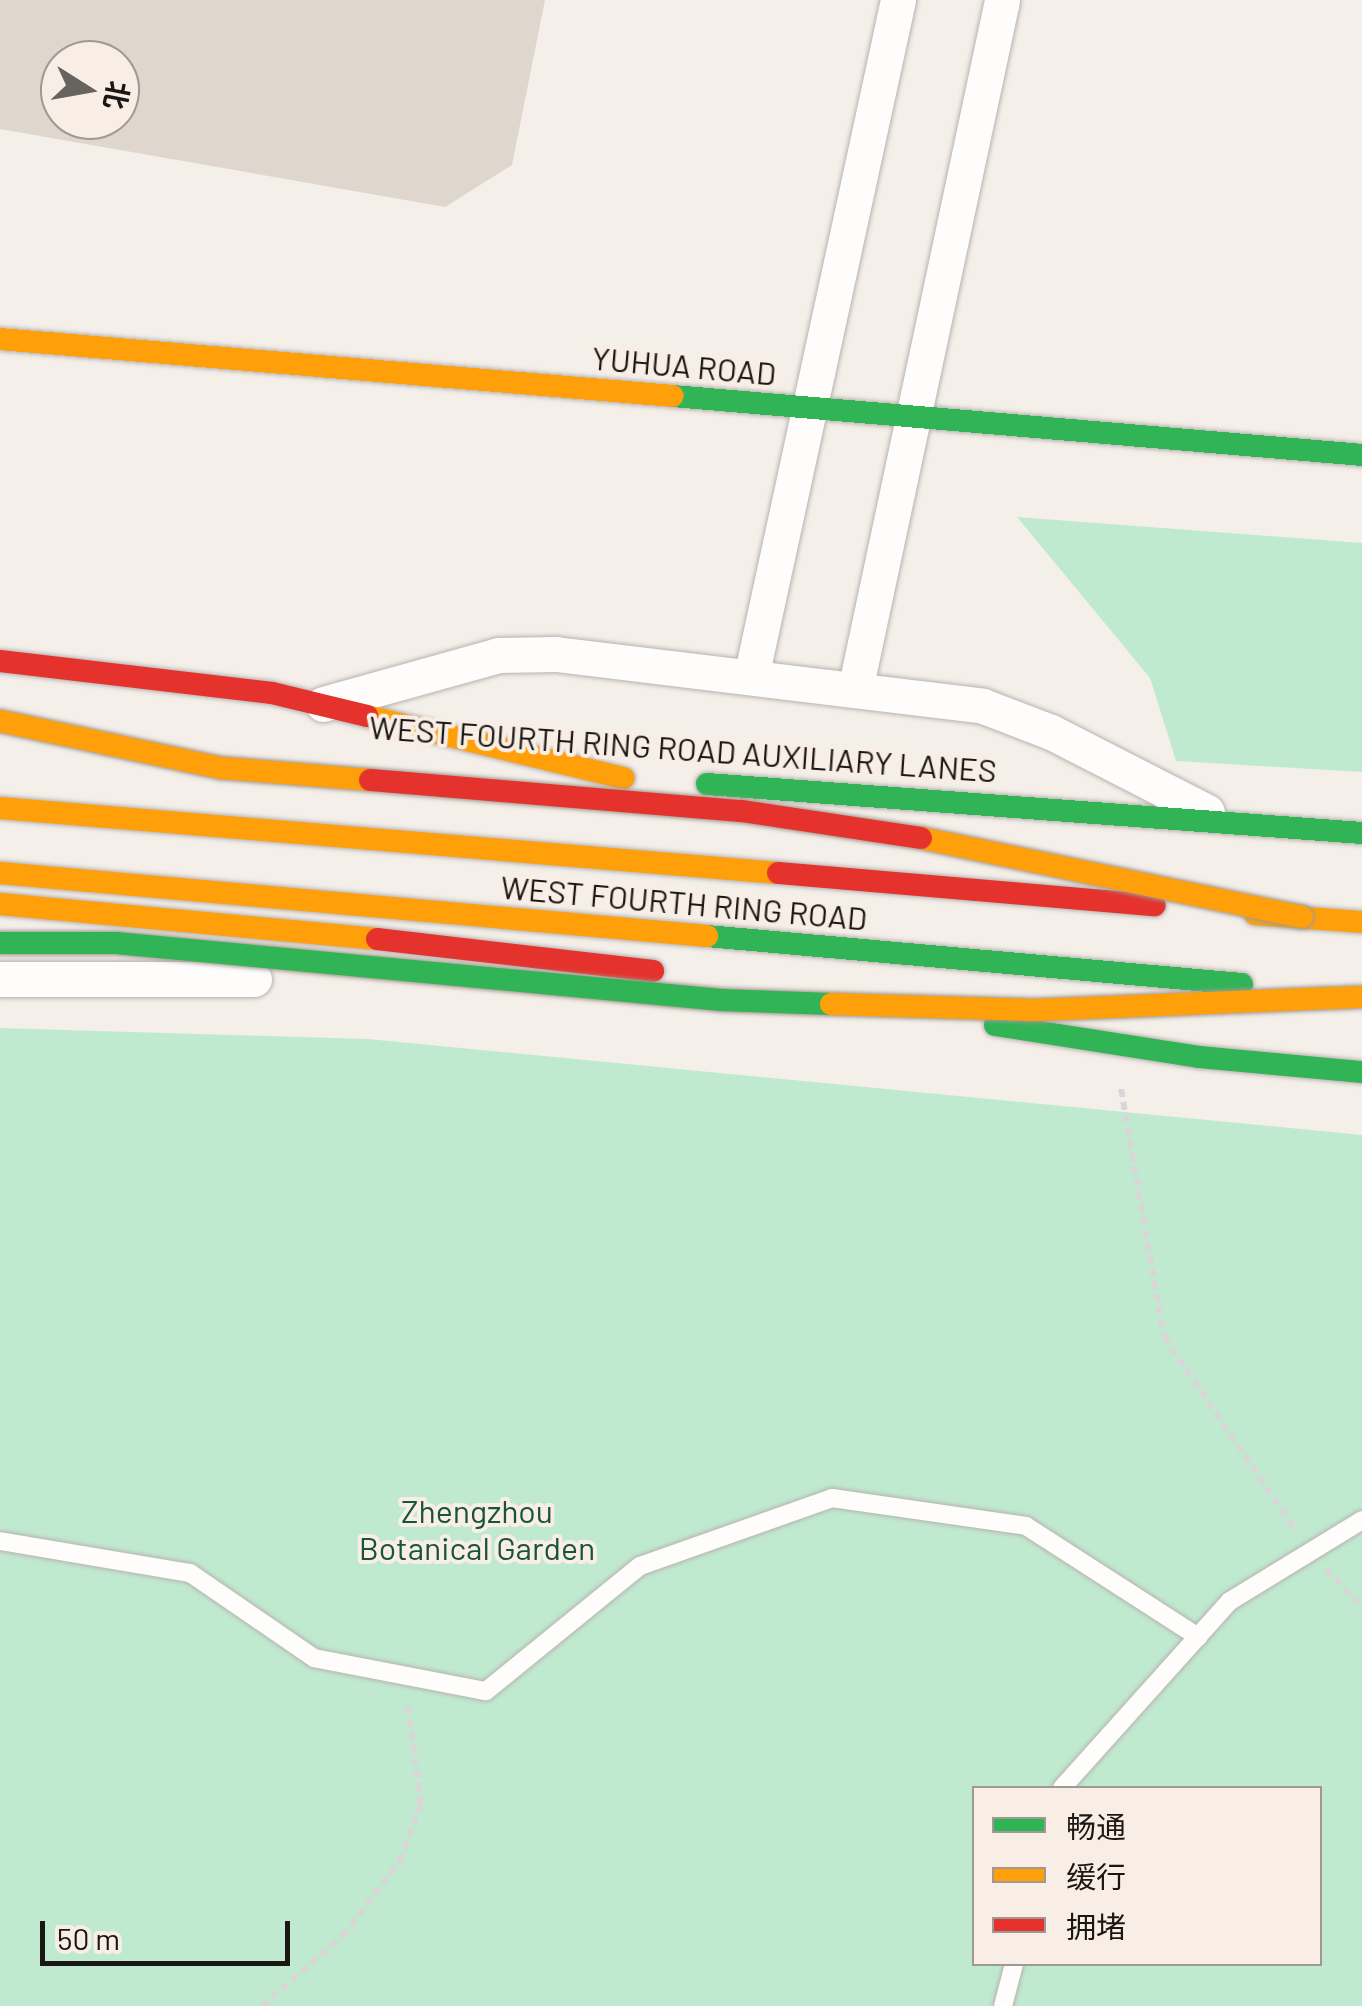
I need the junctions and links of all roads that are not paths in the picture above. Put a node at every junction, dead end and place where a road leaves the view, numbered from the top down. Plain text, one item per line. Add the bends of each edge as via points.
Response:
1 (898, 0) edge
2 (1002, 0) edge
3 (0, 339) edge
4 (810, 408) junction
5 (913, 417) junction
6 (1362, 455) edge
7 (0, 661) edge
8 (752, 678) junction
9 (854, 690) junction
10 (322, 704) junction
11 (0, 724) edge
12 (18, 752) dead end
13 (222, 768) junction
14 (624, 778) junction
15 (0, 808) edge
16 (1226, 821) junction
17 (1362, 833) edge
18 (0, 873) edge
19 (0, 904) edge
20 (1302, 918) junction
21 (1362, 922) edge
22 (0, 932) edge
23 (0, 943) edge
24 (116, 943) junction
25 (0, 979) edge
26 (710, 980) junction
27 (1362, 996) edge
28 (1362, 1072) edge
29 (1362, 1520) edge
30 (0, 1540) edge
31 (1198, 1637) junction
32 (1064, 1786) edge
33 (1013, 1966) edge
34 (1003, 2006) edge

1 - 4 street
2 - 5 street
3 - 4 main road, YUHUA ROAD
4 - 5 main road, YUHUA ROAD
4 - 8 street
5 - 6 main road, YUHUA ROAD
5 - 9 street
7 - 10 main road via 272,692
8 - 9 street
8 - 10 street via 556,654 498,655
9 - 16 street via 983,706 1051,732
10 - 14 main road
11 - 13 main road, bridge
11 - 14 main road, WEST FOURTH RING ROAD AUXILIARY LANES
12 - 13 main road, bridge
13 - 20 main road, bridge via 742,811 919,838
14 - 16 main road, WEST FOURTH RING ROAD AUXILIARY LANES
15 - 20 main road, WEST FOURTH RING ROAD, bridge
16 - 17 main road, WEST FOURTH RING ROAD AUXILIARY LANES
18 - 27 main road, WEST FOURTH RING ROAD, bridge
19 - 26 main road via 553,955
20 - 21 main road, WEST FOURTH RING ROAD
22 - 24 main road, bridge
23 - 24 main road, bridge
24 - 27 main road, bridge via 721,1000 1035,1010
25 - 26 street
26 - 28 main road via 1113,1043
29 - 31 lane via 1230,1601
30 - 31 lane via 190,1574 314,1658 486,1691 640,1566 832,1498 1026,1526
31 - 32 lane
33 - 34 lane

